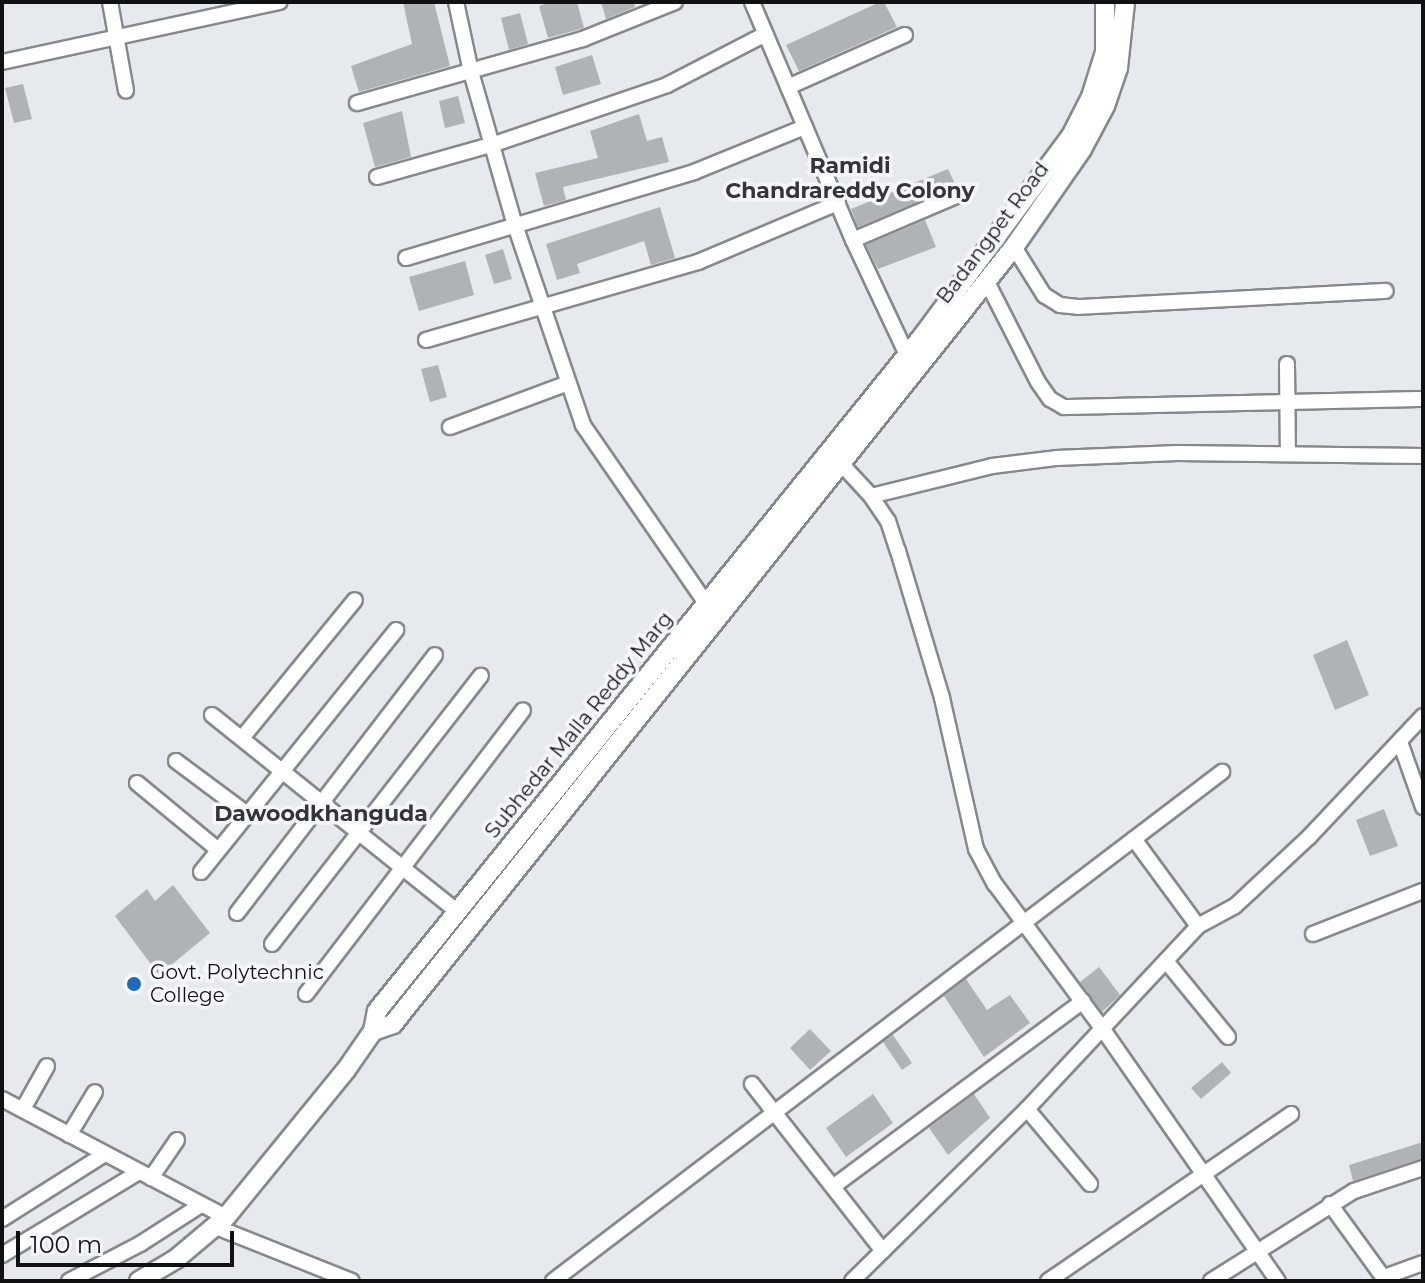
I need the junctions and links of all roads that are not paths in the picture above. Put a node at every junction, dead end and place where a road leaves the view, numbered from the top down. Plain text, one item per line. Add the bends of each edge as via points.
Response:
1 (110, 2) edge
2 (280, 2) edge
3 (456, 2) edge
4 (675, 2) edge
5 (752, 2) edge
6 (1105, 2) edge
7 (1125, 2) edge
8 (766, 34) junction
9 (905, 35) dead end
10 (116, 39) junction
11 (2, 62) edge
12 (471, 72) junction
13 (788, 87) junction
14 (126, 91) dead end
15 (357, 103) dead end
16 (805, 127) junction
17 (491, 145) junction
18 (377, 177) dead end
19 (956, 196) dead end
20 (838, 203) junction
21 (515, 225) junction
22 (853, 240) junction
23 (1014, 247) junction
24 (406, 258) dead end
25 (986, 280) junction
26 (1386, 291) dead end
27 (540, 307) junction
28 (426, 340) dead end
29 (907, 355) junction
30 (1287, 364) dead end
31 (568, 383) junction
32 (1423, 399) edge
33 (1288, 401) junction
34 (450, 427) dead end
35 (1288, 454) junction
36 (1423, 456) edge
37 (835, 458) junction
38 (871, 496) junction
39 (355, 600) dead end
40 (705, 602) junction
41 (396, 630) dead end
42 (435, 655) dead end
43 (481, 676) dead end
44 (523, 710) dead end
45 (212, 715) dead end
46 (1423, 716) edge
47 (242, 738) junction
48 (1400, 742) junction
49 (176, 761) dead end
50 (284, 770) junction
51 (1222, 772) dead end
52 (1417, 778) edge
53 (137, 783) dead end
54 (321, 802) junction
55 (1423, 807) edge
56 (247, 814) junction
57 (360, 832) junction
58 (1134, 839) junction
59 (217, 849) junction
60 (402, 865) junction
61 (201, 872) dead end
62 (1423, 891) edge
63 (458, 912) junction
64 (237, 913) dead end
65 (1024, 923) junction
66 (1198, 926) junction
67 (1313, 934) dead end
68 (272, 944) dead end
69 (1166, 961) junction
70 (306, 994) dead end
71 (1083, 1001) junction
72 (1102, 1028) junction
73 (373, 1031) junction
74 (1228, 1037) dead end
75 (47, 1066) dead end
76 (752, 1084) dead end
77 (95, 1092) dead end
78 (2, 1099) edge
79 (23, 1109) junction
80 (1027, 1109) junction
81 (775, 1113) junction
82 (1291, 1114) dead end
83 (69, 1135) junction
84 (177, 1140) dead end
85 (105, 1154) junction
86 (1423, 1168) edge
87 (145, 1175) junction
88 (1204, 1175) junction
89 (1090, 1184) dead end
90 (834, 1186) junction
91 (1330, 1204) junction
92 (201, 1205) junction
93 (2, 1219) edge
94 (221, 1222) junction
95 (1257, 1250) junction
96 (883, 1251) junction
97 (2, 1255) edge
98 (1423, 1263) edge
99 (1385, 1279) edge
100 (344, 1280) edge
101 (69, 1281) edge
102 (139, 1281) edge
103 (553, 1281) edge
104 (852, 1281) edge
105 (1048, 1281) edge
106 (1211, 1281) edge
107 (1278, 1281) edge

1 - 10 street
2 - 10 street
3 - 12 street
4 - 12 street via 583,39
5 - 8 street
6 - 29 main road, Badangpet Road via 1105,52 1071,136
7 - 23 main road, Badangpet Road via 1118,68 1105,106
8 - 13 street
8 - 17 street via 667,85
9 - 13 street
10 - 11 street
10 - 14 street
12 - 15 street
12 - 17 street
13 - 16 street
16 - 20 street
16 - 21 street via 694,172
17 - 18 street
17 - 21 street
19 - 22 street
20 - 22 street
20 - 27 street via 698,262
21 - 24 street
21 - 27 street
22 - 29 street
23 - 25 main road, Badangpet Road
23 - 26 street via 1044,295 1060,305
25 - 33 street via 1038,382 1064,407
25 - 37 main road, Badangpet Road
27 - 28 street
27 - 31 street
29 - 37 main road, Badangpet Road
30 - 33 street
31 - 34 street
31 - 40 street via 583,425
32 - 33 street
33 - 35 street
35 - 36 street
35 - 38 street via 1056,458 992,466
37 - 38 street
37 - 40 main road, Subhedar Malla Reddy Marg
37 - 73 main road, Subhedar Malla Reddy Marg via 393,1024
38 - 65 street via 888,521 942,698 976,849
39 - 47 street
40 - 63 main road, Subhedar Malla Reddy Marg
41 - 50 street
42 - 54 street
43 - 57 street
44 - 60 street
45 - 47 street
46 - 48 street
47 - 50 street
48 - 52 street
48 - 66 street via 1244,898
49 - 56 street
50 - 54 street
50 - 56 street
51 - 58 street
52 - 55 street
53 - 59 street
54 - 57 street
54 - 64 street
56 - 59 street
57 - 60 street
57 - 68 street
58 - 65 street
58 - 66 street
59 - 61 street
60 - 63 street
60 - 70 street
62 - 67 street
63 - 73 main road, Subhedar Malla Reddy Marg via 377,1011
65 - 71 street
65 - 81 street
66 - 69 street
69 - 72 street
69 - 74 street
71 - 72 street
71 - 90 street
72 - 80 street
72 - 88 street
73 - 94 main road, Subhedar Malla Reddy Marg
75 - 79 street
76 - 81 street
77 - 83 street
78 - 79 street
79 - 83 street
80 - 89 street
80 - 96 street
81 - 90 street
81 - 103 street
82 - 88 street
83 - 85 street
84 - 87 street
85 - 87 street
85 - 93 street
86 - 91 street
87 - 92 street
87 - 97 street
88 - 95 street
88 - 105 street
90 - 96 street
91 - 95 street
91 - 99 street
92 - 94 street
92 - 101 street
94 - 100 street
94 - 102 main road, Subhedar Malla Reddy Marg
95 - 106 street
95 - 107 street
96 - 104 street
98 - 99 street

